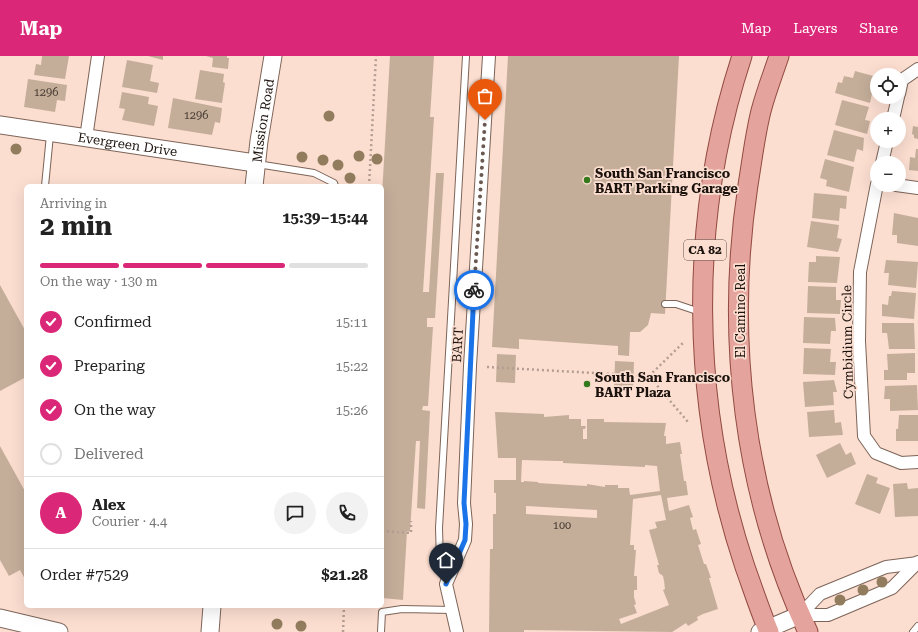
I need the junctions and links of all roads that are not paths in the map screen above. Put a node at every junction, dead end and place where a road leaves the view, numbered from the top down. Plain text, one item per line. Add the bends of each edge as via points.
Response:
1 (98, 56) edge
2 (273, 56) edge
3 (466, 56) edge
4 (489, 56) edge
5 (742, 56) edge
6 (779, 56) edge
7 (918, 69) edge
8 (906, 77) edge
9 (0, 125) edge
10 (50, 133) junction
11 (86, 138) junction
12 (255, 164) junction
13 (45, 184) edge
14 (254, 184) edge
15 (334, 184) edge
16 (906, 186) edge
17 (918, 188) edge
18 (875, 192) edge
19 (665, 304) dead end
20 (703, 313) junction
21 (918, 462) edge
22 (918, 563) edge
23 (446, 584) junction
24 (212, 608) edge
25 (452, 610) junction
26 (800, 615) junction
27 (0, 618) edge
28 (918, 626) edge
29 (766, 631) edge
30 (59, 632) edge
31 (210, 632) edge
32 (381, 632) edge
33 (457, 632) edge
34 (808, 632) edge
35 (913, 632) edge

1 - 11 street
2 - 12 street, Mission Road
3 - 23 lane via 439,528 440,562
4 - 23 street, BART via 469,374 465,540
5 - 20 main road, CA 82 via 725,114 715,165 707,218
6 - 26 main road, El Camino Real / CA 82 via 761,111 742,222 738,278 738,345 748,434 757,482 785,578
7 - 8 street
9 - 10 street, Evergreen Drive
10 - 11 street, Evergreen Drive
10 - 13 lane
11 - 12 street, Evergreen Drive
12 - 14 street, Mission Road
12 - 15 lane via 314,173
16 - 17 street
18 - 21 street, Cymbidium Circle via 860,272 859,341 864,436 876,454 901,463
19 - 20 lane via 676,304
20 - 29 main road, CA 82 via 709,403 722,488
22 - 26 street via 886,567 820,594
22 - 26 street via 892,588 828,615
23 - 25 street
24 - 31 street
25 - 32 lane via 402,609 382,612
25 - 33 street
26 - 29 street
26 - 34 main road, El Camino Real / CA 82
27 - 30 street
28 - 35 lane

